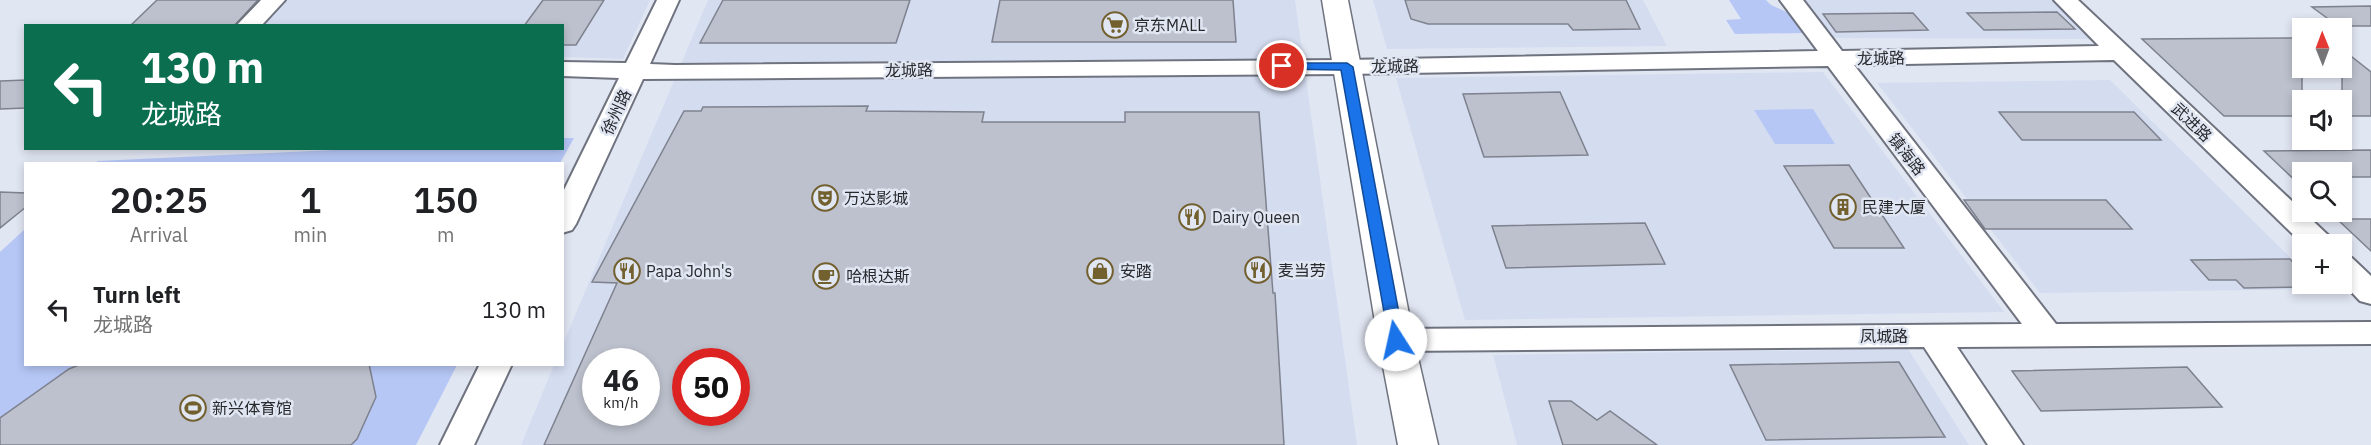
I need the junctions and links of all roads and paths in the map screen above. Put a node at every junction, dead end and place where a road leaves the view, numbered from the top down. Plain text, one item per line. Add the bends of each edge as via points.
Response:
1 (274, 0) edge
2 (668, 0) edge
3 (1335, 0) edge
4 (1791, 0) edge
5 (2065, 0) edge
6 (249, 24) edge
7 (2120, 53) junction
8 (1833, 58) junction
9 (1347, 67) junction
10 (564, 69) edge
11 (634, 72) junction
12 (564, 220) edge
13 (2310, 234) edge
14 (2352, 275) edge
15 (2371, 294) edge
16 (2371, 333) edge
17 (1932, 335) junction
18 (2047, 335) junction
19 (1396, 340) junction
20 (495, 366) edge
21 (458, 445) edge
22 (1418, 445) edge
23 (2006, 445) edge

1 - 6 street
2 - 11 street, 徐州路
3 - 9 main road
4 - 8 street, 镇海路
5 - 7 street, 武进路
7 - 8 street, 龙城路
7 - 13 street, 武进路
8 - 9 street, 龙城路
8 - 18 street, 镇海路
9 - 11 street, 龙城路
9 - 19 main road
10 - 11 street, 龙城路
11 - 12 street, 徐州路
14 - 15 street
16 - 18 street, 凤城路
17 - 18 street, 凤城路
17 - 19 street, 凤城路
17 - 23 street
19 - 22 main road
20 - 21 street

